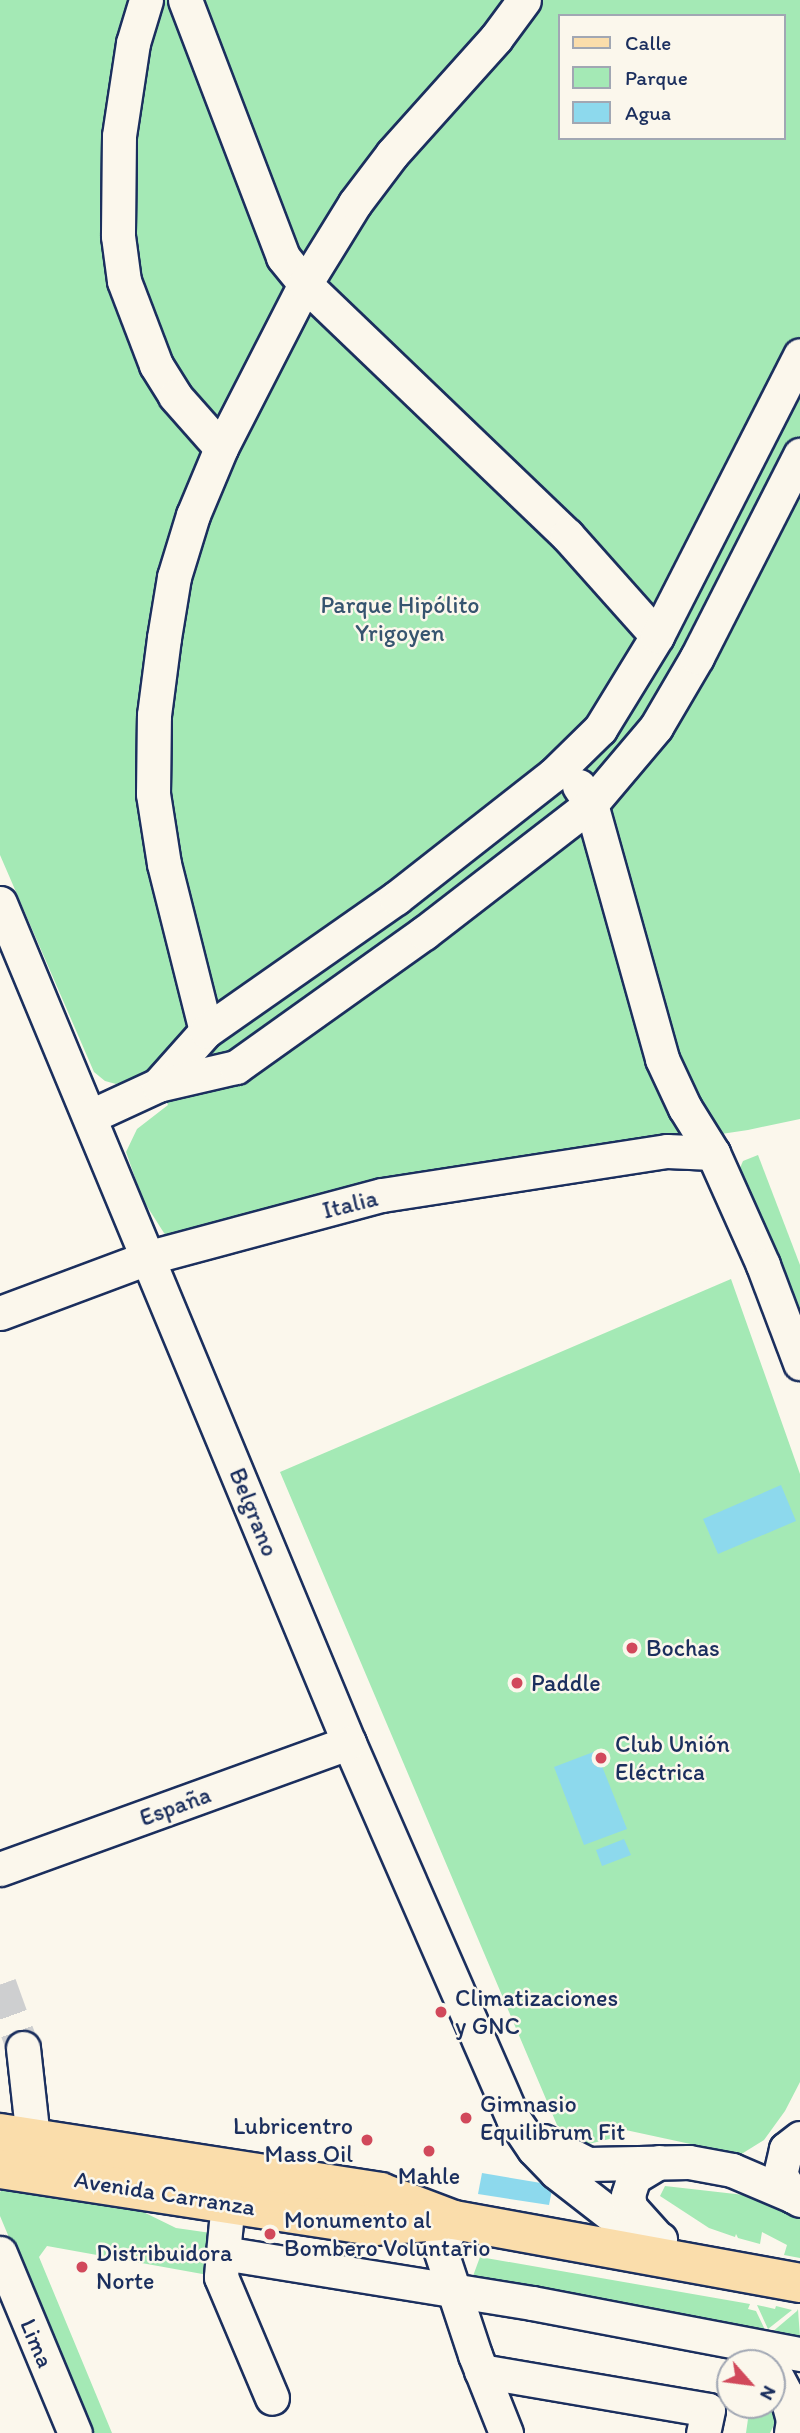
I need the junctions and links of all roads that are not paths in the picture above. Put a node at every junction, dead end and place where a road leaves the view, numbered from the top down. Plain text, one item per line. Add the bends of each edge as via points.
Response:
1 (146, 0) edge
2 (185, 0) edge
3 (524, 0) edge
4 (305, 284) junction
5 (800, 355) edge
6 (221, 448) junction
7 (800, 455) edge
8 (657, 636) junction
9 (564, 764) junction
10 (591, 804) junction
11 (0, 903) edge
12 (206, 1031) junction
13 (158, 1084) junction
14 (91, 1116) junction
15 (713, 1153) junction
16 (150, 1257) junction
17 (0, 1313) edge
18 (800, 1363) edge
19 (349, 1743) junction
20 (0, 1869) edge
21 (23, 2048) tunnel mouth
22 (513, 2118) junction
23 (16, 2136) edge
24 (796, 2141) edge
25 (659, 2162) junction
26 (0, 2169) edge
27 (732, 2170) junction
28 (796, 2198) edge
29 (228, 2202) junction
30 (454, 2220) junction
31 (660, 2239) junction
32 (0, 2253) edge
33 (223, 2253) junction
34 (701, 2264) junction
35 (790, 2281) edge
36 (453, 2290) junction
37 (724, 2349) edge
38 (481, 2371) junction
39 (786, 2394) edge
40 (272, 2398) dead end
41 (800, 2426) edge
42 (75, 2433) edge
43 (506, 2433) edge
44 (703, 2433) edge
45 (794, 2433) edge

1 - 6 street via 133,43 118,136 118,236 124,281 156,365 175,396
2 - 4 street via 272,235
3 - 4 street via 392,154
4 - 6 street
4 - 8 street via 567,535
5 - 8 street
6 - 12 street via 192,515 174,578 154,715 153,794 164,864
7 - 10 street via 656,727
8 - 9 street via 600,729
9 - 10 street
9 - 12 street via 396,898
10 - 13 street via 425,933 236,1067
10 - 15 street via 663,1059 685,1108
11 - 14 street, Belgrano
12 - 13 street
13 - 14 street
14 - 16 street, Belgrano
15 - 16 street, Italia via 667,1151 382,1195
15 - 18 street
16 - 17 street, Italia
16 - 19 street, Belgrano
19 - 20 street, España
19 - 22 street, Belgrano
21 - 23 street
22 - 25 street via 548,2145 588,2164
22 - 31 street, Belgrano via 556,2172 623,2224
23 - 30 main road, Avenida Carranza via 380,2192
24 - 27 street via 771,2160
24 - 28 street via 780,2174
25 - 27 street
25 - 31 street via 635,2177 628,2195 640,2222
26 - 29 main road, Avenida Carranza
27 - 28 street
29 - 30 main road, Avenida Carranza via 374,2226
29 - 33 street
30 - 34 main road, Avenida Carranza
30 - 36 street via 464,2250
31 - 34 street
32 - 42 street, Lima
33 - 36 street
33 - 40 street via 220,2277
34 - 35 main road, Avenida Carranza
36 - 37 street
36 - 38 street
38 - 43 street
38 - 44 street via 708,2410
39 - 45 street
41 - 45 street

